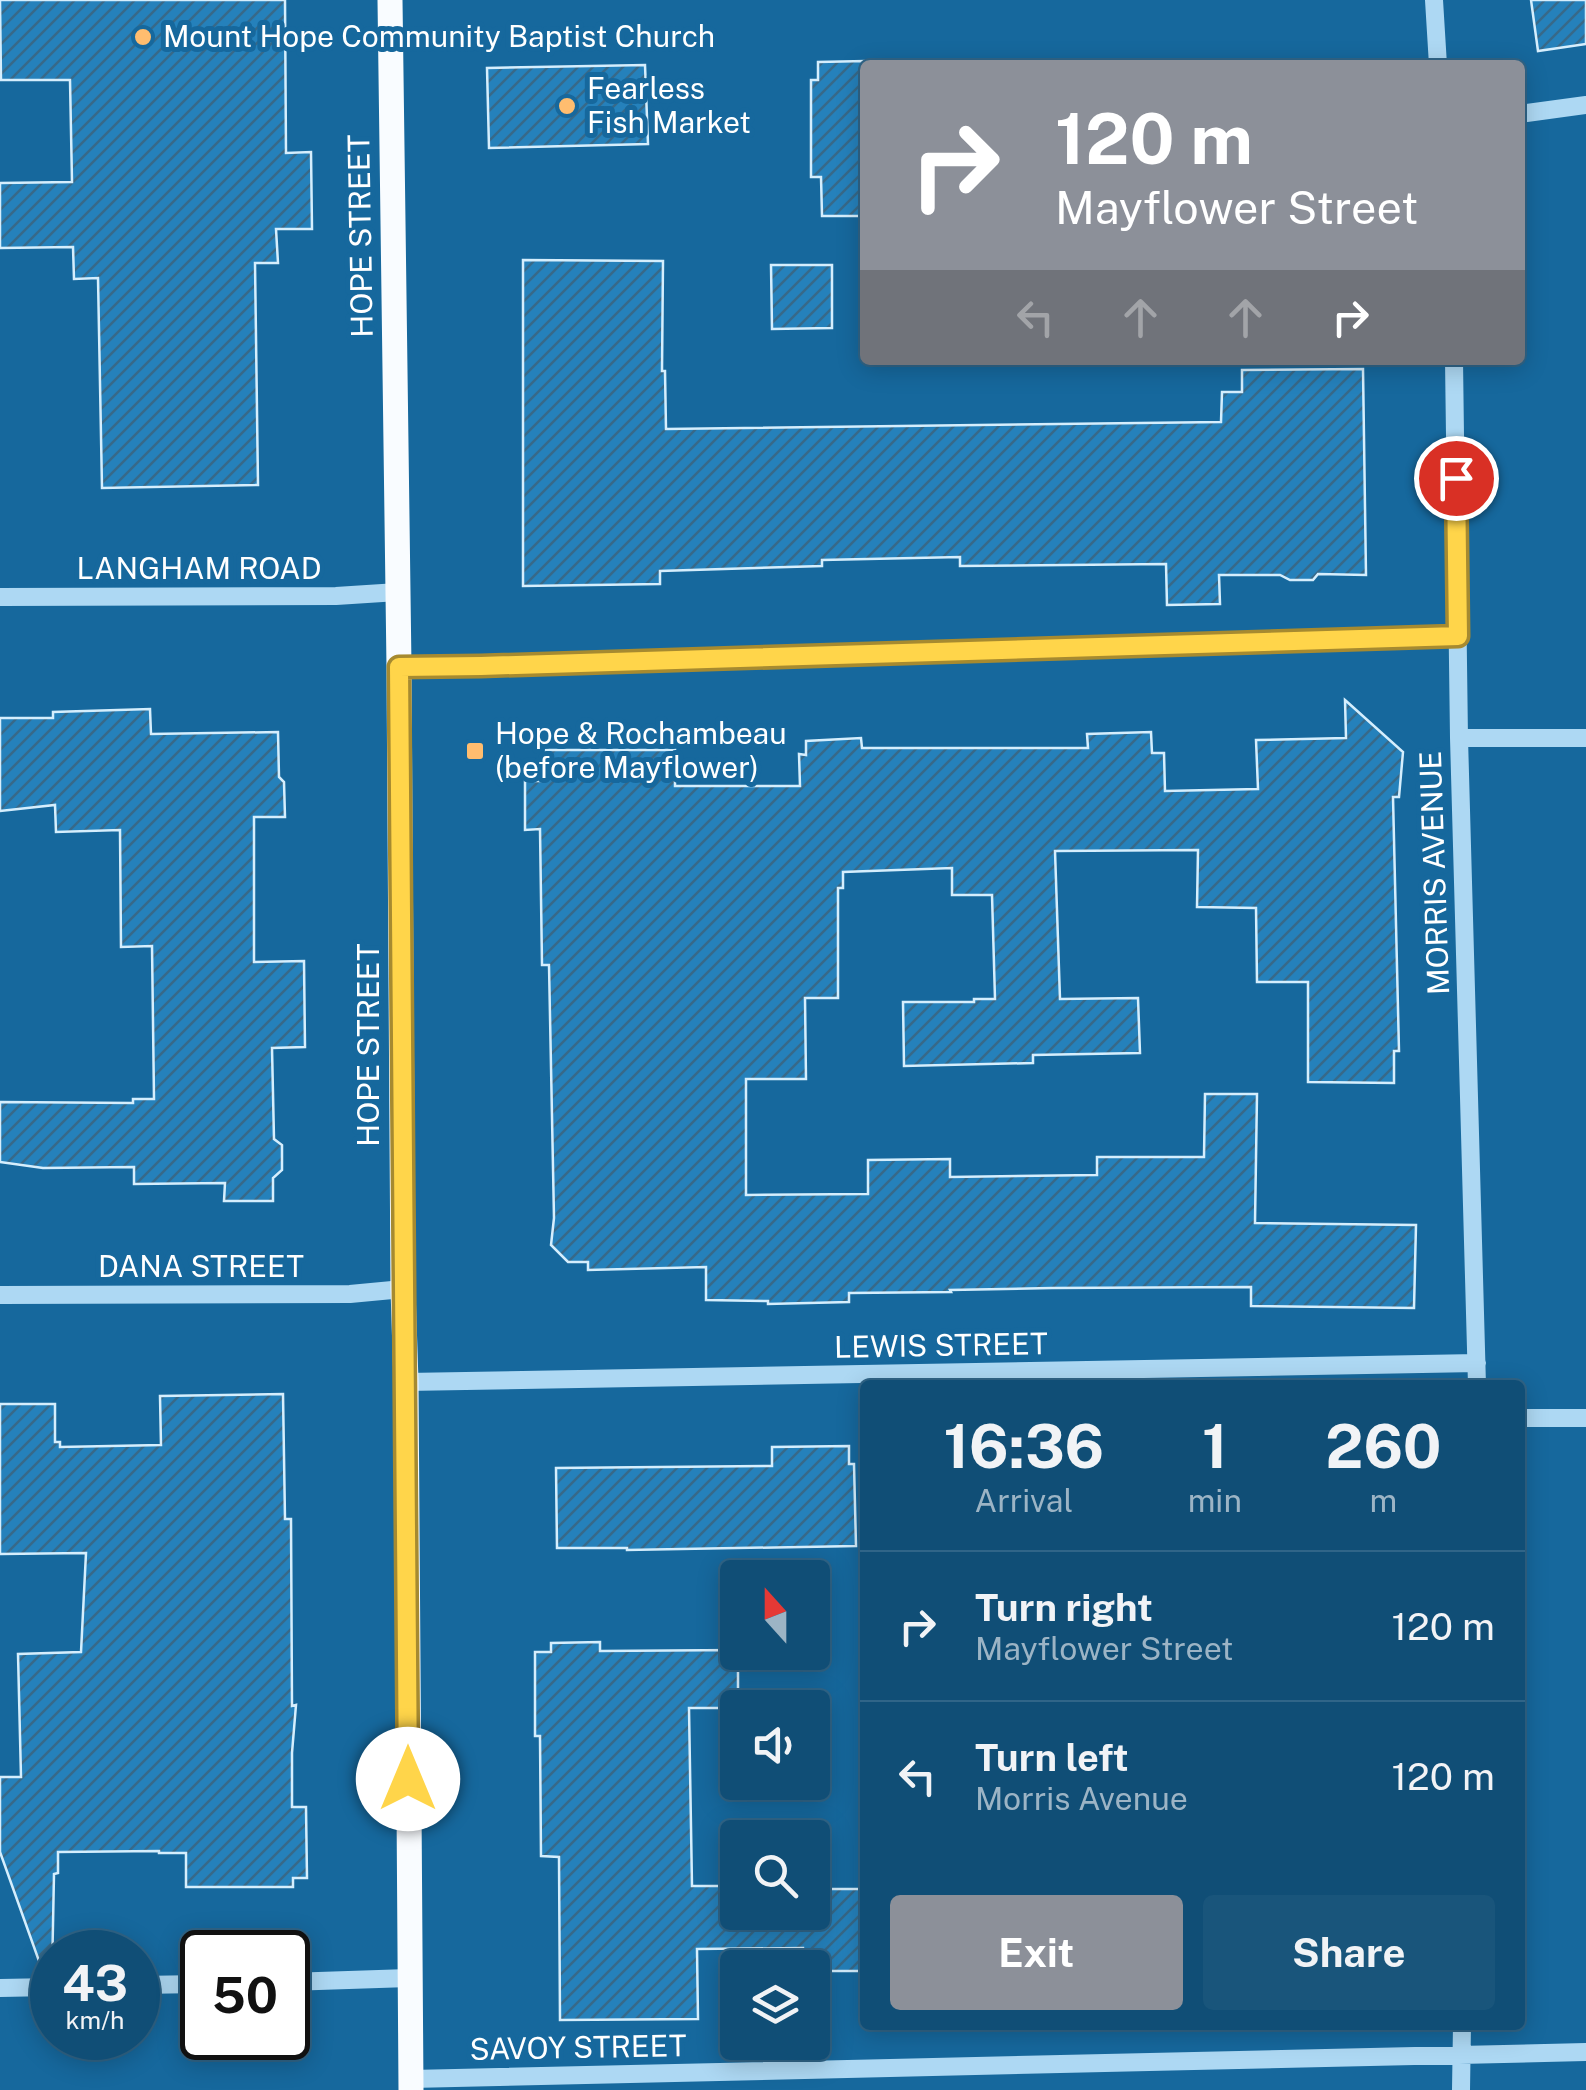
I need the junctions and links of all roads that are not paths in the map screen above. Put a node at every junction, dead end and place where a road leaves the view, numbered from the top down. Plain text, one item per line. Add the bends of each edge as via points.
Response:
1 (390, 0) edge
2 (1434, 0) edge
3 (1438, 60) edge
4 (1586, 105) edge
5 (1525, 113) edge
6 (1454, 365) edge
7 (398, 592) junction
8 (0, 597) edge
9 (1458, 636) junction
10 (399, 667) junction
11 (1459, 738) junction
12 (1586, 738) edge
13 (402, 1288) junction
14 (0, 1295) edge
15 (1477, 1364) junction
16 (1477, 1380) edge
17 (406, 1382) junction
18 (1525, 1418) edge
19 (1586, 1418) edge
20 (409, 1978) junction
21 (310, 1981) edge
22 (30, 1987) edge
23 (0, 1988) edge
24 (1462, 2030) edge
25 (1586, 2052) edge
26 (1462, 2056) junction
27 (411, 2085) edge
28 (1460, 2090) edge

1 - 7 main road, HOPE STREET
2 - 3 street
4 - 5 street
6 - 9 street, MORRIS AVENUE
7 - 8 street, LANGHAM ROAD
7 - 10 main road, HOPE STREET
9 - 10 street
9 - 11 street, MORRIS AVENUE
10 - 13 main road, HOPE STREET
11 - 12 street
11 - 15 street, MORRIS AVENUE
13 - 14 street, DANA STREET via 350,1294
13 - 17 main road, HOPE STREET
15 - 16 street, MORRIS AVENUE
15 - 17 street, LEWIS STREET
17 - 20 main road, HOPE STREET
18 - 19 street
20 - 21 street
20 - 27 main road, HOPE STREET
22 - 23 street
24 - 26 street
25 - 26 street, SAVOY STREET
26 - 27 street, SAVOY STREET
26 - 28 street

